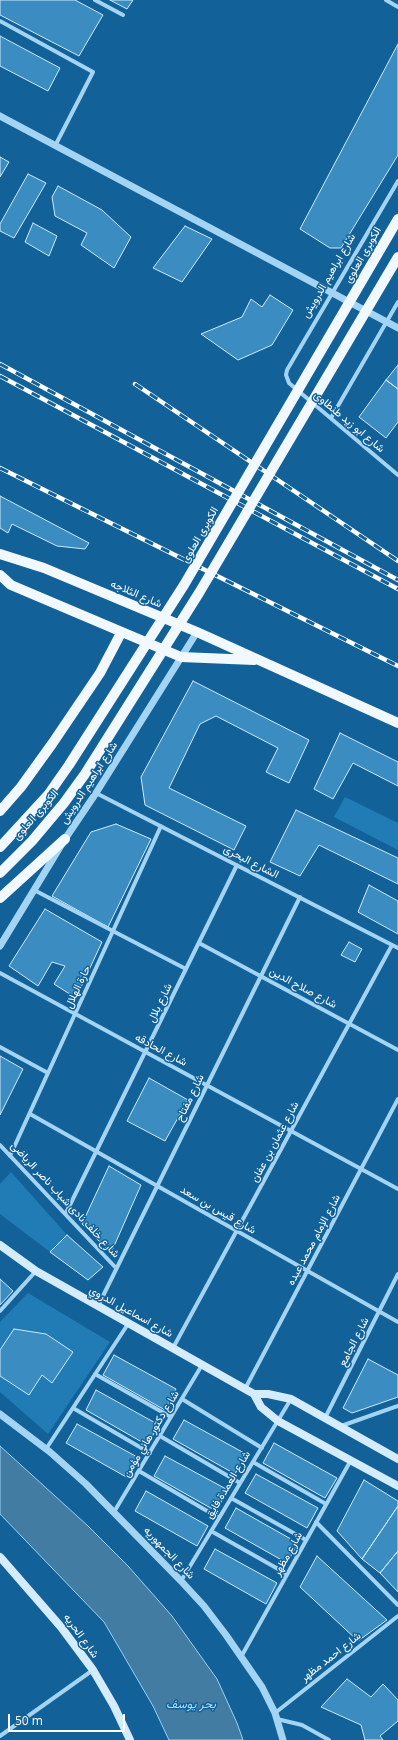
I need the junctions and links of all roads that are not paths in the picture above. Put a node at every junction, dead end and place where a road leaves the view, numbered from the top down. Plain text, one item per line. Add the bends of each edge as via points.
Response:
1 (94, 0) edge
2 (386, 0) edge
3 (398, 7) edge
4 (123, 15) dead end
5 (0, 21) edge
6 (0, 116) edge
7 (54, 146) junction
8 (398, 181) edge
9 (398, 219) edge
10 (398, 257) edge
11 (332, 294) junction
12 (398, 302) edge
13 (386, 323) junction
14 (398, 328) edge
15 (289, 383) joint
16 (331, 418) junction
17 (398, 475) edge
18 (0, 554) edge
19 (0, 575) edge
20 (197, 632) junction
21 (121, 633) junction
22 (181, 657) junction
23 (260, 661) junction
24 (398, 723) edge
25 (96, 793) junction
26 (0, 811) edge
27 (161, 826) junction
28 (65, 839) junction
29 (0, 847) edge
30 (237, 865) junction
31 (0, 873) edge
32 (34, 890) junction
33 (300, 897) junction
34 (0, 898) edge
35 (114, 931) junction
36 (199, 943) junction
37 (392, 945) junction
38 (0, 946) edge
39 (398, 948) edge
40 (186, 969) junction
41 (0, 973) edge
42 (261, 976) junction
43 (76, 1014) junction
44 (349, 1024) junction
45 (0, 1047) edge
46 (398, 1050) edge
47 (145, 1052) junction
48 (48, 1073) junction
49 (207, 1086) junction
50 (398, 1099) edge
51 (30, 1114) junction
52 (291, 1131) junction
53 (0, 1145) edge
54 (96, 1152) junction
55 (10, 1156) junction
56 (361, 1169) junction
57 (157, 1186) junction
58 (398, 1189) edge
59 (66, 1213) junction
60 (237, 1231) junction
61 (0, 1245) edge
62 (116, 1268) junction
63 (36, 1271) junction
64 (308, 1272) junction
65 (398, 1274) edge
66 (97, 1306) junction
67 (0, 1311) edge
68 (380, 1312) junction
69 (398, 1322) edge
70 (128, 1324) junction
71 (173, 1348) junction
72 (202, 1365) junction
73 (95, 1374) junction
74 (245, 1389) junction
75 (254, 1394) junction
76 (182, 1399) junction
77 (291, 1399) junction
78 (398, 1406) edge
79 (73, 1408) junction
80 (0, 1414) edge
81 (171, 1417) junction
82 (325, 1418) junction
83 (278, 1421) junction
84 (341, 1427) junction
85 (160, 1436) junction
86 (46, 1448) junction
87 (262, 1448) junction
88 (150, 1453) junction
89 (398, 1459) edge
90 (351, 1460) junction
91 (253, 1462) junction
92 (139, 1471) junction
93 (240, 1483) junction
94 (398, 1486) edge
95 (231, 1498) junction
96 (326, 1504) junction
97 (114, 1512) junction
98 (219, 1518) junction
99 (316, 1522) junction
100 (211, 1531) junction
101 (306, 1540) junction
102 (0, 1557) edge
103 (287, 1574) junction
104 (181, 1581) junction
105 (398, 1606) edge
106 (398, 1616) edge
107 (241, 1657) junction
108 (92, 1670) junction
109 (275, 1716) junction
110 (0, 1736) edge
111 (130, 1740) edge
112 (283, 1740) edge
113 (329, 1740) edge

1 - 4 street
2 - 3 street
5 - 7 street via 92,72
6 - 7 street
7 - 11 street
8 - 11 street, شارع ابراهيم الدرويش
9 - 29 main road, الكوبرى العلوى, bridge via 184,585 69,765 48,794
10 - 31 main road, الكوبرى العلوى, bridge via 199,593 85,774 32,841
11 - 13 street
11 - 15 street, شارع ابراهيم الدرويش via 287,370
12 - 13 street
13 - 14 street
13 - 16 street
15 - 16 street, شارع ابو زيد طنطاوى
16 - 17 street, شارع ابو زيد طنطاوى
18 - 20 main road, شارع الثلاجه via 44,568
19 - 21 main road, شارع الثلاجه via 11,585
20 - 22 street, شارع ابراهيم الدرويش
20 - 23 main road, شارع الثلاجه
21 - 22 main road, شارع الثلاجه
21 - 26 main road via 100,673 52,744
22 - 23 main road, شارع الثلاجه
22 - 25 street, شارع ابراهيم الدرويش
23 - 24 main road, شارع الثلاجه
25 - 27 street, الشارع البحرى
25 - 28 street, شارع ابراهيم الدرويش
27 - 30 street, الشارع البحرى
27 - 35 street, حارة الهلال
28 - 32 street, شارع ابراهيم الدرويش
28 - 34 main road
30 - 33 street, الشارع البحرى
30 - 36 street, شارع بلال
32 - 35 street
32 - 38 street, شارع ابراهيم الدرويش
33 - 37 street, الشارع البحرى
33 - 42 street, شارع مفتاح
35 - 40 street
35 - 43 street, حارة الهلال
36 - 40 street, شارع بلال
36 - 42 street, شارع صلاح الدين
37 - 39 street, الشارع البحرى
37 - 44 street, شارع عثمان بن عفان
40 - 47 street, شارع بلال
41 - 43 street, شارع الحادقه
42 - 44 street, شارع صلاح الدين
42 - 49 street, شارع مفتاح
43 - 47 street, شارع الحادقه
43 - 48 street, حارة الهلال
44 - 46 street, شارع صلاح الدين
44 - 52 street, شارع عثمان بن عفان
45 - 48 street
47 - 49 street, شارع الحادقه
47 - 54 street, شارع بلال
48 - 51 street, حارة الهلال
49 - 52 street, شارع الحادقه
49 - 57 street, شارع مفتاح
50 - 56 street, شارع الإمام محمد عبده
51 - 54 street, شارع قيس بن سعد
51 - 55 street, حارة الهلال
52 - 56 street, شارع الحادقه
52 - 60 street, شارع عثمان بن عفان
53 - 55 street, شارع خلف نادى شباب ناصر الرياضى
54 - 57 street, شارع قيس بن سعد
54 - 59 street, شارع بلال
55 - 59 street, شارع خلف نادى شباب ناصر الرياضى
56 - 58 street, شارع الحادقه
56 - 64 street, شارع الإمام محمد عبده
57 - 60 street, شارع قيس بن سعد
57 - 62 street, شارع مفتاح
59 - 62 street, شارع خلف نادى شباب ناصر الرياضى
60 - 64 street, شارع قيس بن سعد
60 - 71 street, شارع عثمان بن عفان
61 - 63 main road, شارع اسماعيل الدروي
62 - 66 street, شارع مفتاح
63 - 66 main road, شارع اسماعيل الدروي
63 - 67 street
64 - 68 street, شارع قيس بن سعد
64 - 74 street, شارع الإمام محمد عبده
65 - 68 street, شارع الجامع
66 - 70 main road, شارع اسماعيل الدروي
68 - 69 street, شارع قيس بن سعد
68 - 82 street, شارع الجامع
70 - 71 main road, شارع اسماعيل الدروي
70 - 73 street
71 - 72 main road, شارع اسماعيل الدروي
72 - 74 main road, شارع اسماعيل الدروي
72 - 76 street, شارع دكتور هاني مؤمن
73 - 79 street
73 - 81 street
74 - 75 main road, شارع اسماعيل الدروي
75 - 77 main road, شارع اسماعيل الدروي
75 - 83 main road, شارع اسماعيل الدروي via 261,1407
76 - 81 street, شارع دكتور هاني مؤمن
76 - 87 street
77 - 82 main road, شارع اسماعيل الدروي
77 - 83 street, شارع العمدة فايق
78 - 84 street
79 - 86 street
79 - 88 street
80 - 86 street, شارع الجمهوريه
81 - 85 street, شارع دكتور هاني مؤمن
82 - 84 main road, شارع اسماعيل الدروي
83 - 87 street, شارع العمدة فايق
83 - 90 main road, شارع اسماعيل الدروي
84 - 89 main road, شارع اسماعيل الدروي
85 - 88 street, شارع دكتور هاني مؤمن
85 - 93 street
86 - 97 street, شارع الجمهوريه
87 - 91 street, شارع العمدة فايق
88 - 92 street, شارع دكتور هاني مؤمن
90 - 94 main road, شارع اسماعيل الدروي
90 - 96 street, شارع مظهر
91 - 93 street, شارع العمدة فايق
91 - 96 street
92 - 97 street, شارع دكتور هاني مؤمن
92 - 98 street
93 - 95 street, شارع العمدة فايق
95 - 98 street, شارع العمدة فايق
95 - 101 street
96 - 99 street, شارع مظهر
97 - 104 street, شارع الجمهوريه
98 - 100 street, شارع العمدة فايق
99 - 101 street, شارع مظهر
99 - 105 street
100 - 103 street
100 - 104 street, شارع العمدة فايق
101 - 103 street, شارع مظهر
102 - 108 main road, شارع الحريه via 61,1627
103 - 107 street, شارع مظهر
104 - 107 street, شارع الجمهوريه
106 - 109 street, شارع احمد مظهر
107 - 109 street, شارع الجمهوريه via 262,1688
108 - 110 street
108 - 111 main road, شارع الحريه via 114,1706
109 - 112 street, شارع الجمهوريه
109 - 113 street via 302,1725

